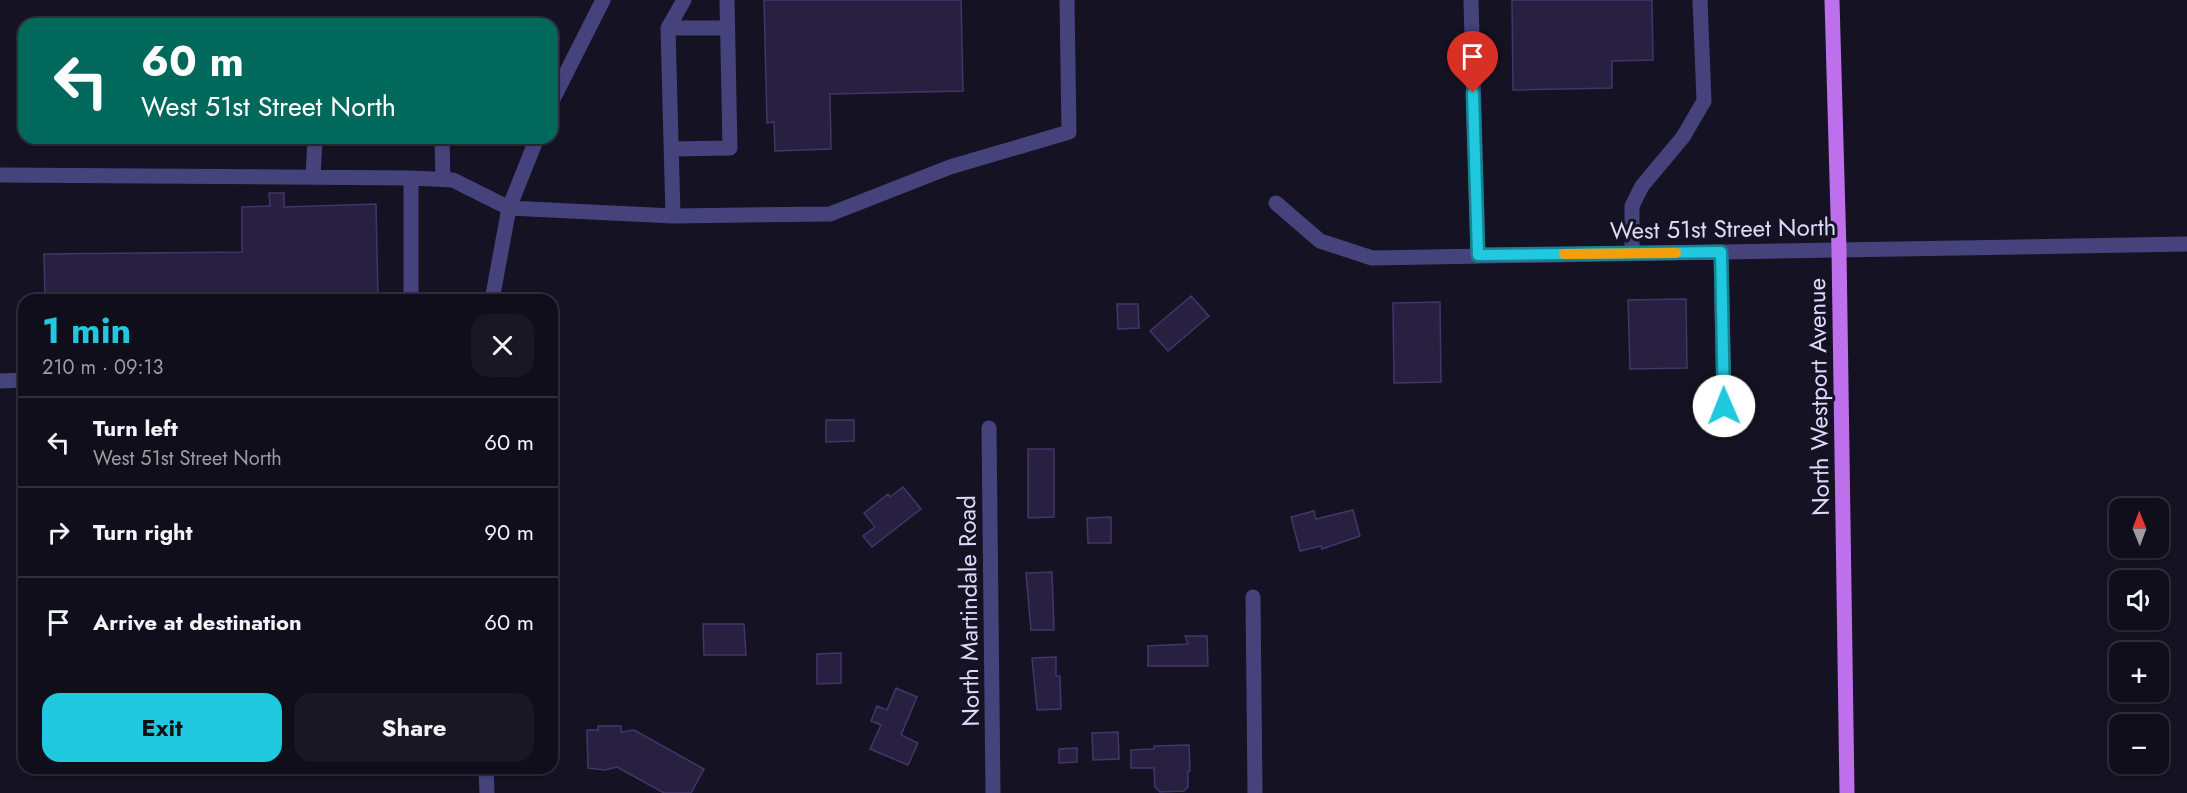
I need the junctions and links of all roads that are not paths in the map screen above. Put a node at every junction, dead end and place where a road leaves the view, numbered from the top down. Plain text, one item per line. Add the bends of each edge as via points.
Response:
1 (603, 0) edge
2 (684, 0) edge
3 (727, 0) edge
4 (1067, 0) edge
5 (1471, 0) edge
6 (1700, 0) edge
7 (1832, 0) edge
8 (668, 28) junction
9 (727, 28) junction
10 (558, 88) edge
11 (315, 144) edge
12 (442, 144) edge
13 (535, 144) edge
14 (671, 149) junction
15 (0, 175) edge
16 (313, 177) junction
17 (411, 178) junction
18 (444, 179) junction
19 (1276, 203) dead end
20 (509, 208) junction
21 (673, 216) junction
22 (2187, 244) edge
23 (1839, 250) junction
24 (1721, 252) junction
25 (1632, 253) junction
26 (1478, 255) junction
27 (411, 294) edge
28 (493, 294) edge
29 (18, 380) edge
30 (0, 381) edge
31 (1724, 406) dead end
32 (989, 429) dead end
33 (1254, 597) dead end
34 (486, 774) edge
35 (487, 793) edge
36 (993, 793) edge
37 (1255, 793) edge
38 (1847, 793) edge

1 - 10 street
2 - 8 street
3 - 9 street
4 - 21 street via 1069,132 951,166 830,214
5 - 26 street
6 - 25 street via 1704,101 1683,137 1642,186 1632,206
7 - 23 main road, North Westport Avenue
8 - 9 street
8 - 14 street
9 - 14 street via 730,148
11 - 16 street
12 - 18 street
13 - 20 street
14 - 21 street
15 - 16 street
16 - 17 street
17 - 18 street
17 - 27 street
18 - 20 street
19 - 26 street, West 51st Street North via 1320,241 1372,258
20 - 21 street
20 - 28 street
22 - 23 street, West 51st Street North
23 - 24 street, West 51st Street North
23 - 38 main road, North Westport Avenue
24 - 25 street, West 51st Street North
24 - 31 street
25 - 26 street, West 51st Street North
29 - 30 street
32 - 36 street, North Martindale Road
33 - 37 street
34 - 35 street

